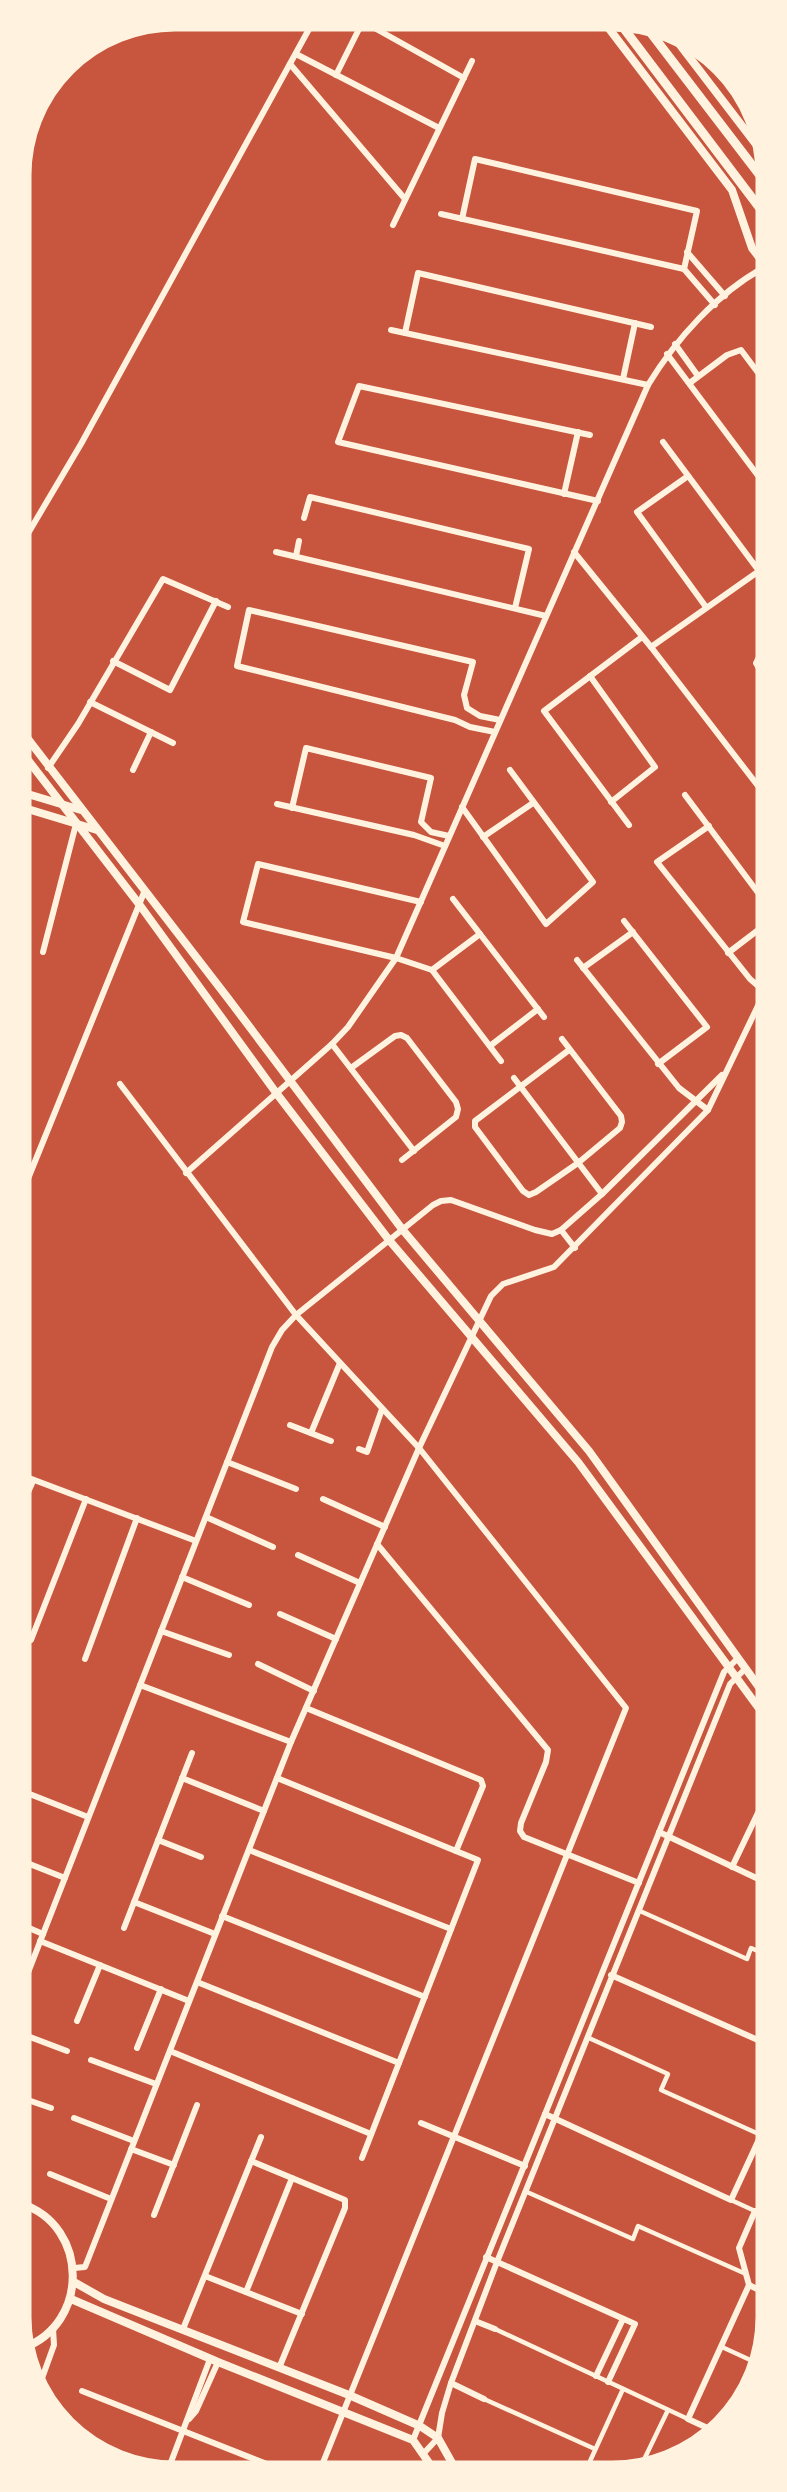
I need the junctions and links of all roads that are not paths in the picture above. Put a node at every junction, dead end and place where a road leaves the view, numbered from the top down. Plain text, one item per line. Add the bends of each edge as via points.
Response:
1 (309, 30) edge
2 (358, 30) edge
3 (378, 30) edge
4 (610, 30) edge
5 (626, 31) edge
6 (654, 37) edge
7 (681, 48) edge
8 (296, 54) junction
9 (472, 61) dead end
10 (290, 64) junction
11 (336, 75) junction
12 (464, 78) junction
13 (734, 115) junction
14 (721, 125) junction
15 (439, 128) junction
16 (752, 139) edge
17 (757, 172) edge
18 (405, 199) junction
19 (757, 204) edge
20 (441, 214) dead end
21 (462, 219) junction
22 (393, 225) dead end
23 (687, 252) junction
24 (757, 255) edge
25 (684, 269) junction
26 (757, 271) edge
27 (725, 296) junction
28 (715, 304) junction
29 (635, 323) junction
30 (651, 327) dead end
31 (391, 330) dead end
32 (405, 333) junction
33 (675, 344) junction
34 (668, 354) junction
35 (757, 371) edge
36 (698, 376) junction
37 (623, 379) junction
38 (691, 382) junction
39 (648, 385) junction
40 (578, 432) junction
41 (590, 435) dead end
42 (663, 442) dead end
43 (757, 474) edge
44 (688, 476) junction
45 (564, 494) junction
46 (598, 501) junction
47 (304, 518) dead end
48 (30, 530) edge
49 (299, 541) dead end
50 (276, 552) dead end
51 (574, 552) junction
52 (296, 556) junction
53 (757, 568) edge
54 (757, 572) edge
55 (216, 601) junction
56 (228, 607) dead end
57 (706, 607) junction
58 (515, 608) junction
59 (546, 616) junction
60 (642, 637) junction
61 (651, 647) junction
62 (113, 661) junction
63 (590, 676) junction
64 (90, 702) junction
65 (500, 720) junction
66 (151, 732) junction
67 (495, 732) junction
68 (30, 743) edge
69 (173, 743) dead end
70 (30, 763) edge
71 (48, 768) junction
72 (133, 770) dead end
73 (510, 770) dead end
74 (757, 785) edge
75 (30, 795) edge
76 (685, 795) dead end
77 (611, 802) junction
78 (533, 803) junction
79 (60, 804) junction
80 (277, 804) dead end
81 (462, 807) junction
82 (292, 808) junction
83 (30, 810) edge
84 (82, 811) junction
85 (76, 824) junction
86 (629, 825) dead end
87 (709, 826) junction
88 (98, 831) junction
89 (449, 836) junction
90 (483, 837) junction
91 (445, 846) junction
92 (145, 890) junction
93 (757, 891) edge
94 (453, 899) dead end
95 (420, 902) junction
96 (139, 904) junction
97 (624, 921) dead end
98 (757, 930) edge
99 (633, 932) junction
100 (480, 934) junction
101 (43, 952) dead end
102 (728, 953) junction
103 (396, 957) junction
104 (577, 960) dead end
105 (583, 968) junction
106 (432, 970) junction
107 (757, 984) edge
108 (757, 1007) edge
109 (538, 1009) junction
110 (544, 1017) dead end
111 (562, 1039) dead end
112 (332, 1044) junction
113 (489, 1046) junction
114 (569, 1050) junction
115 (501, 1061) dead end
116 (658, 1064) junction
117 (351, 1068) junction
118 (727, 1070) junction
119 (514, 1078) dead end
120 (291, 1082) junction
121 (120, 1084) dead end
122 (520, 1086) junction
123 (278, 1094) junction
124 (697, 1102) junction
125 (708, 1110) junction
126 (414, 1151) junction
127 (402, 1160) dead end
128 (578, 1163) junction
129 (186, 1173) junction
130 (30, 1174) edge
131 (602, 1194) junction
132 (402, 1229) junction
133 (561, 1230) junction
134 (389, 1240) junction
135 (575, 1248) junction
136 (296, 1315) junction
137 (480, 1321) junction
138 (472, 1338) junction
139 (340, 1363) junction
140 (382, 1409) junction
141 (290, 1425) dead end
142 (311, 1433) junction
143 (331, 1441) dead end
144 (419, 1448) junction
145 (358, 1449) dead end
146 (227, 1462) junction
147 (30, 1479) edge
148 (33, 1480) junction
149 (30, 1487) edge
150 (296, 1489) dead end
151 (86, 1499) junction
152 (323, 1499) dead end
153 (206, 1517) junction
154 (137, 1518) junction
155 (385, 1527) junction
156 (196, 1541) junction
157 (377, 1544) junction
158 (273, 1547) dead end
159 (298, 1555) dead end
160 (182, 1577) junction
161 (360, 1583) junction
162 (249, 1605) dead end
163 (280, 1614) dead end
164 (161, 1631) junction
165 (336, 1639) junction
166 (31, 1640) dead end
167 (229, 1655) dead end
168 (738, 1658) junction
169 (85, 1659) dead end
170 (258, 1664) dead end
171 (728, 1665) junction
172 (746, 1668) junction
173 (736, 1676) junction
174 (757, 1684) edge
175 (140, 1685) junction
176 (314, 1690) junction
177 (757, 1705) edge
178 (306, 1708) junction
179 (291, 1742) junction
180 (192, 1753) dead end
181 (182, 1778) junction
182 (277, 1778) junction
183 (30, 1794) edge
184 (264, 1811) junction
185 (757, 1813) edge
186 (88, 1817) junction
187 (659, 1833) junction
188 (668, 1837) junction
189 (158, 1840) junction
190 (249, 1850) junction
191 (456, 1851) junction
192 (566, 1854) junction
193 (201, 1857) dead end
194 (30, 1864) edge
195 (732, 1867) junction
196 (65, 1878) junction
197 (757, 1878) edge
198 (639, 1883) junction
199 (134, 1902) junction
200 (640, 1911) junction
201 (222, 1917) junction
202 (30, 1928) edge
203 (124, 1928) dead end
204 (451, 1929) junction
205 (43, 1934) junction
206 (216, 1934) junction
207 (40, 1941) junction
208 (757, 1951) edge
209 (100, 1965) junction
210 (30, 1966) edge
211 (604, 1972) junction
212 (614, 1977) junction
213 (196, 1982) junction
214 (160, 1989) junction
215 (425, 1997) junction
216 (189, 2001) junction
217 (77, 2021) dead end
218 (30, 2037) edge
219 (589, 2038) junction
220 (757, 2040) edge
221 (137, 2048) dead end
222 (170, 2050) junction
223 (67, 2051) dead end
224 (91, 2060) dead end
225 (399, 2063) junction
226 (156, 2084) junction
227 (30, 2101) edge
228 (197, 2105) dead end
229 (51, 2109) dead end
230 (545, 2114) junction
231 (74, 2118) dead end
232 (555, 2119) junction
233 (421, 2123) dead end
234 (371, 2134) junction
235 (757, 2134) edge
236 (452, 2136) junction
237 (261, 2138) dead end
238 (134, 2141) junction
239 (757, 2145) edge
240 (131, 2149) junction
241 (362, 2158) dead end
242 (251, 2161) junction
243 (174, 2165) junction
244 (525, 2166) junction
245 (50, 2174) dead end
246 (292, 2178) junction
247 (527, 2192) junction
248 (111, 2199) junction
249 (731, 2200) junction
250 (30, 2206) edge
251 (755, 2211) joint
252 (154, 2215) dead end
253 (486, 2257) junction
254 (497, 2262) junction
255 (74, 2268) junction
256 (746, 2274) junction
257 (205, 2276) junction
258 (74, 2282) junction
259 (749, 2285) junction
260 (757, 2289) edge
261 (246, 2292) junction
262 (71, 2299) junction
263 (302, 2314) junction
264 (623, 2319) junction
265 (475, 2321) junction
266 (53, 2329) junction
267 (183, 2329) junction
268 (495, 2329) joint
269 (33, 2344) edge
270 (722, 2347) junction
271 (214, 2360) junction
272 (750, 2360) edge
273 (279, 2368) junction
274 (43, 2376) edge
275 (596, 2376) junction
276 (608, 2382) junction
277 (451, 2384) junction
278 (623, 2389) junction
279 (82, 2391) dead end
280 (349, 2395) junction
281 (484, 2399) joint
282 (668, 2410) junction
283 (342, 2413) junction
284 (688, 2419) junction
285 (420, 2426) junction
286 (706, 2427) edge
287 (184, 2431) junction
288 (438, 2438) junction
289 (413, 2440) junction
290 (595, 2449) junction
291 (424, 2453) junction
292 (645, 2458) edge
293 (171, 2462) edge
294 (262, 2462) edge
295 (323, 2462) edge
296 (429, 2462) edge
297 (452, 2462) edge
298 (589, 2462) edge

1 - 8 street
2 - 11 street
3 - 12 street
4 - 24 main road via 732,190
5 - 19 main road
6 - 14 main road
7 - 13 main road
8 - 10 street
8 - 11 street
9 - 12 street
10 - 18 street
10 - 48 street
11 - 15 street
12 - 15 street
13 - 14 main road
13 - 16 main road
14 - 17 main road
15 - 18 street
18 - 22 street
20 - 21 street
21 - 23 street via 475,159 697,211
21 - 25 street
23 - 25 street
23 - 27 street
25 - 28 street
26 - 27 street
27 - 28 street
28 - 33 street
29 - 30 street
29 - 32 street via 418,273
29 - 37 street
31 - 32 street
32 - 37 street
33 - 34 street
33 - 36 street
34 - 38 street
34 - 39 street
35 - 36 street via 741,350 726,355
36 - 38 street
37 - 39 street
38 - 43 street
39 - 46 street
40 - 41 street
40 - 45 street
40 - 45 street via 359,386 338,442
42 - 44 street
44 - 53 street
44 - 57 street via 637,512
45 - 46 street
46 - 51 street
47 - 58 street via 310,497 529,549
49 - 52 street
50 - 52 street
51 - 59 street
51 - 60 street
52 - 58 street
54 - 57 street
55 - 56 street
55 - 62 street via 163,579
55 - 62 street via 170,690
57 - 61 street
58 - 59 street
59 - 65 street
60 - 61 street
60 - 63 street
61 - 74 street
62 - 64 street
63 - 77 street via 655,767
63 - 77 street via 543,711
64 - 66 street
64 - 71 street
65 - 67 street
65 - 67 street via 480,716 467,708 464,694 473,662 249,610 237,666
66 - 69 street
66 - 72 street
67 - 81 street
68 - 71 street
70 - 79 street
71 - 84 street
73 - 78 street
75 - 79 street
76 - 87 street
77 - 86 street
78 - 90 street
78 - 90 street via 593,882 546,924
79 - 84 street
79 - 85 street
80 - 82 street
81 - 89 street
81 - 90 street
82 - 89 street via 306,748 431,778 421,822 430,832
82 - 91 street via 414,835
83 - 85 street
84 - 88 street
85 - 88 street
85 - 96 street
85 - 101 street
87 - 93 street
87 - 102 street via 657,862
88 - 92 street
89 - 91 street
91 - 95 street
92 - 96 street
92 - 120 street
94 - 100 street
95 - 103 street
95 - 103 street via 258,864 243,922
96 - 123 street
96 - 130 street
97 - 99 street
98 - 102 street
99 - 105 street
99 - 116 street via 706,1027
100 - 106 street
100 - 109 street
102 - 107 street
103 - 106 street
103 - 112 street via 348,1028
104 - 105 street
105 - 116 street
106 - 113 street
108 - 118 street
109 - 110 street
109 - 113 street
111 - 114 street
112 - 117 street
112 - 120 street
113 - 115 street
114 - 122 street
114 - 128 street via 622,1122 620,1128
116 - 124 street
117 - 126 street
117 - 126 street via 401,1035 456,1102 456,1117
118 - 124 street
118 - 125 street
119 - 122 street
120 - 123 street
120 - 132 street
121 - 129 street
122 - 128 street
122 - 128 street via 479,1117 475,1127 523,1191 529,1195 536,1192
123 - 129 street
123 - 134 street
124 - 125 street
124 - 131 street
125 - 135 street
126 - 127 street
128 - 131 street
129 - 136 street
131 - 133 street
132 - 133 street via 433,1205 451,1200 535,1230 552,1234
132 - 134 street
132 - 137 street
133 - 135 street
134 - 136 street
134 - 138 street
135 - 137 street via 554,1267 503,1284 491,1296
136 - 139 street
136 - 146 street via 272,1347
137 - 138 street
137 - 168 street via 589,1451
138 - 144 street
138 - 171 street via 578,1462
139 - 140 street
139 - 142 street
140 - 144 street
140 - 145 street via 367,1452
141 - 142 street
142 - 143 street
144 - 155 street
144 - 192 street via 626,1708
146 - 150 street
146 - 153 street
147 - 148 street
148 - 149 street
148 - 151 street
151 - 154 street
151 - 166 street
152 - 155 street
153 - 156 street
153 - 158 street
154 - 156 street
154 - 169 street
155 - 157 street
156 - 160 street
157 - 161 street
157 - 192 street via 548,1750 520,1831 524,1837
159 - 161 street
160 - 162 street
160 - 164 street
161 - 165 street
163 - 165 street
164 - 167 street
164 - 175 street
165 - 176 street
168 - 171 street
168 - 172 street
170 - 176 street
171 - 173 street
171 - 187 street
172 - 173 street
172 - 174 street
173 - 177 street
173 - 188 street
175 - 179 street
175 - 186 street
176 - 178 street
178 - 179 street
178 - 191 street via 481,1780 483,1786
179 - 182 street
180 - 181 street
181 - 184 street
181 - 189 street
182 - 184 street
182 - 191 street
183 - 186 street
184 - 190 street
185 - 195 street
186 - 196 street
187 - 188 street
187 - 198 street
188 - 195 street
188 - 200 street
189 - 193 street
189 - 199 street
190 - 201 street
190 - 204 street
191 - 204 street via 478,1860
192 - 198 street
192 - 236 street
194 - 196 street
195 - 197 street
196 - 205 street
198 - 211 street
199 - 203 street
199 - 206 street
200 - 208 street via 747,1959 751,1948
200 - 212 street
201 - 206 street
201 - 215 street
202 - 205 street
204 - 215 street
205 - 207 street
206 - 213 street
207 - 209 street
207 - 210 street
209 - 214 street
209 - 217 street
211 - 212 street
211 - 230 street
212 - 219 street
212 - 220 street
213 - 216 street
213 - 225 street
214 - 216 street
214 - 221 street
215 - 225 street
216 - 222 street
218 - 223 street
219 - 232 street
219 - 235 street via 668,2074 661,2090
222 - 226 street
222 - 234 street
224 - 226 street
225 - 234 street
226 - 238 street
227 - 229 street
228 - 243 street
230 - 232 street
230 - 244 street
231 - 238 street
232 - 247 street
232 - 249 street
233 - 236 street
234 - 241 street
236 - 244 street
236 - 280 street
237 - 242 street
238 - 240 street
239 - 249 street
240 - 243 street
240 - 248 street
242 - 246 street
242 - 257 street
243 - 252 street
244 - 253 street
245 - 248 street
246 - 261 street
246 - 263 street via 345,2200
247 - 254 street
247 - 256 street via 633,2239 638,2226
248 - 255 street via 84,2267
249 - 251 street
250 - 255 street via 53,2223 67,2243
251 - 256 street via 739,2248
253 - 254 street
253 - 285 street
254 - 264 street
254 - 265 street
255 - 258 street
256 - 259 street
257 - 261 street
257 - 267 street
258 - 262 street
258 - 267 street via 104,2299
259 - 260 street
259 - 270 street
261 - 263 street
262 - 266 street
262 - 271 street
263 - 273 street
264 - 275 street
264 - 276 street via 635,2324
265 - 268 street
265 - 277 street
266 - 269 street
266 - 274 street via 54,2345
267 - 273 street
268 - 275 street
270 - 272 street
270 - 284 street
271 - 283 street
271 - 287 street via 190,2408
273 - 280 street
275 - 276 street
276 - 278 street
277 - 281 street
277 - 288 street
278 - 282 street
278 - 290 street
279 - 287 street
280 - 283 street
280 - 285 street
281 - 290 street
282 - 284 street
282 - 292 street
283 - 289 street
283 - 295 street
284 - 286 street
285 - 288 street
285 - 289 street
287 - 293 street
287 - 294 street
288 - 291 street
288 - 297 street
289 - 291 street
290 - 298 street
291 - 296 street

